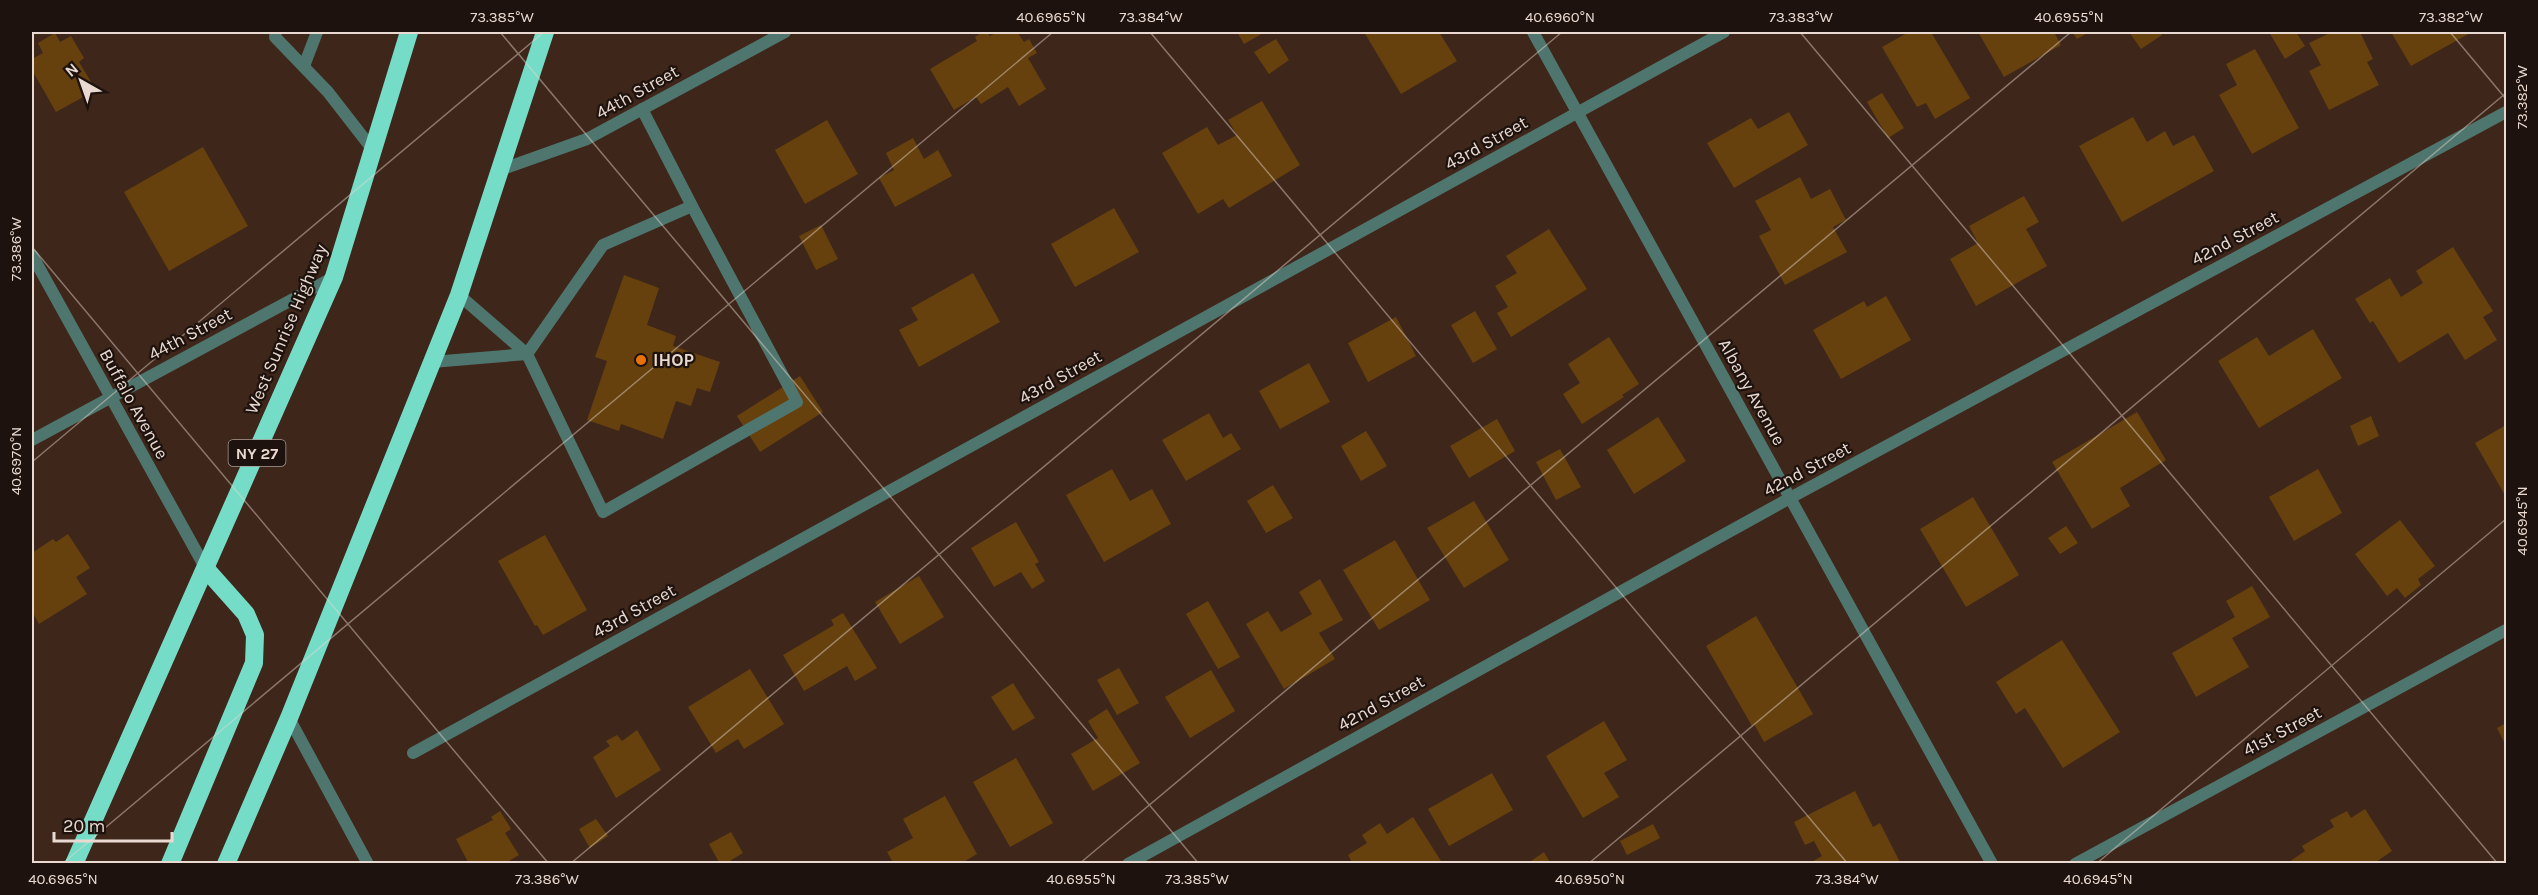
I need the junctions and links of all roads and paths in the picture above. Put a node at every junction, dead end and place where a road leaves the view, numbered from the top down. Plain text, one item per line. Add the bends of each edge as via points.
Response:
1 (316, 32) edge
2 (409, 32) edge
3 (545, 32) edge
4 (785, 32) edge
5 (1533, 32) edge
6 (1724, 32) edge
7 (272, 33) edge
8 (304, 66) junction
9 (642, 109) junction
10 (2506, 112) edge
11 (1578, 113) junction
12 (373, 150) junction
13 (500, 170) junction
14 (692, 206) junction
15 (32, 255) edge
16 (334, 277) junction
17 (459, 295) junction
18 (526, 354) junction
19 (432, 362) junction
20 (110, 397) junction
21 (32, 440) edge
22 (1790, 498) junction
23 (206, 569) junction
24 (2506, 630) edge
25 (289, 718) junction
26 (414, 753) dead end
27 (74, 864) edge
28 (170, 864) edge
29 (226, 864) edge
30 (368, 864) edge
31 (1128, 864) edge
32 (1992, 864) edge
33 (2075, 864) edge

1 - 8 street
2 - 12 highway, West Sunrise Highway / NY 27
3 - 13 highway
4 - 9 street, 44th Street
5 - 11 street, Albany Avenue
6 - 11 street, 43rd Street
7 - 8 street
8 - 12 street
9 - 13 street, 44th Street via 587,139
9 - 14 street
10 - 22 street, 42nd Street
11 - 22 street, Albany Avenue
11 - 26 street, 43rd Street
12 - 16 highway, West Sunrise Highway / NY 27
13 - 17 highway
14 - 18 street via 603,245
14 - 18 street via 797,402 603,512
15 - 20 street, Buffalo Avenue
16 - 20 street, 44th Street
16 - 23 highway, West Sunrise Highway / NY 27
17 - 18 street
17 - 19 highway
18 - 19 street
19 - 25 highway
20 - 21 street, 44th Street
20 - 23 street, Buffalo Avenue
22 - 31 street, 42nd Street
22 - 32 street, Albany Avenue
23 - 27 highway, West Sunrise Highway / NY 27
23 - 28 highway via 246,614 255,635 254,663
24 - 33 street, 41st Street
25 - 29 highway
25 - 30 street

